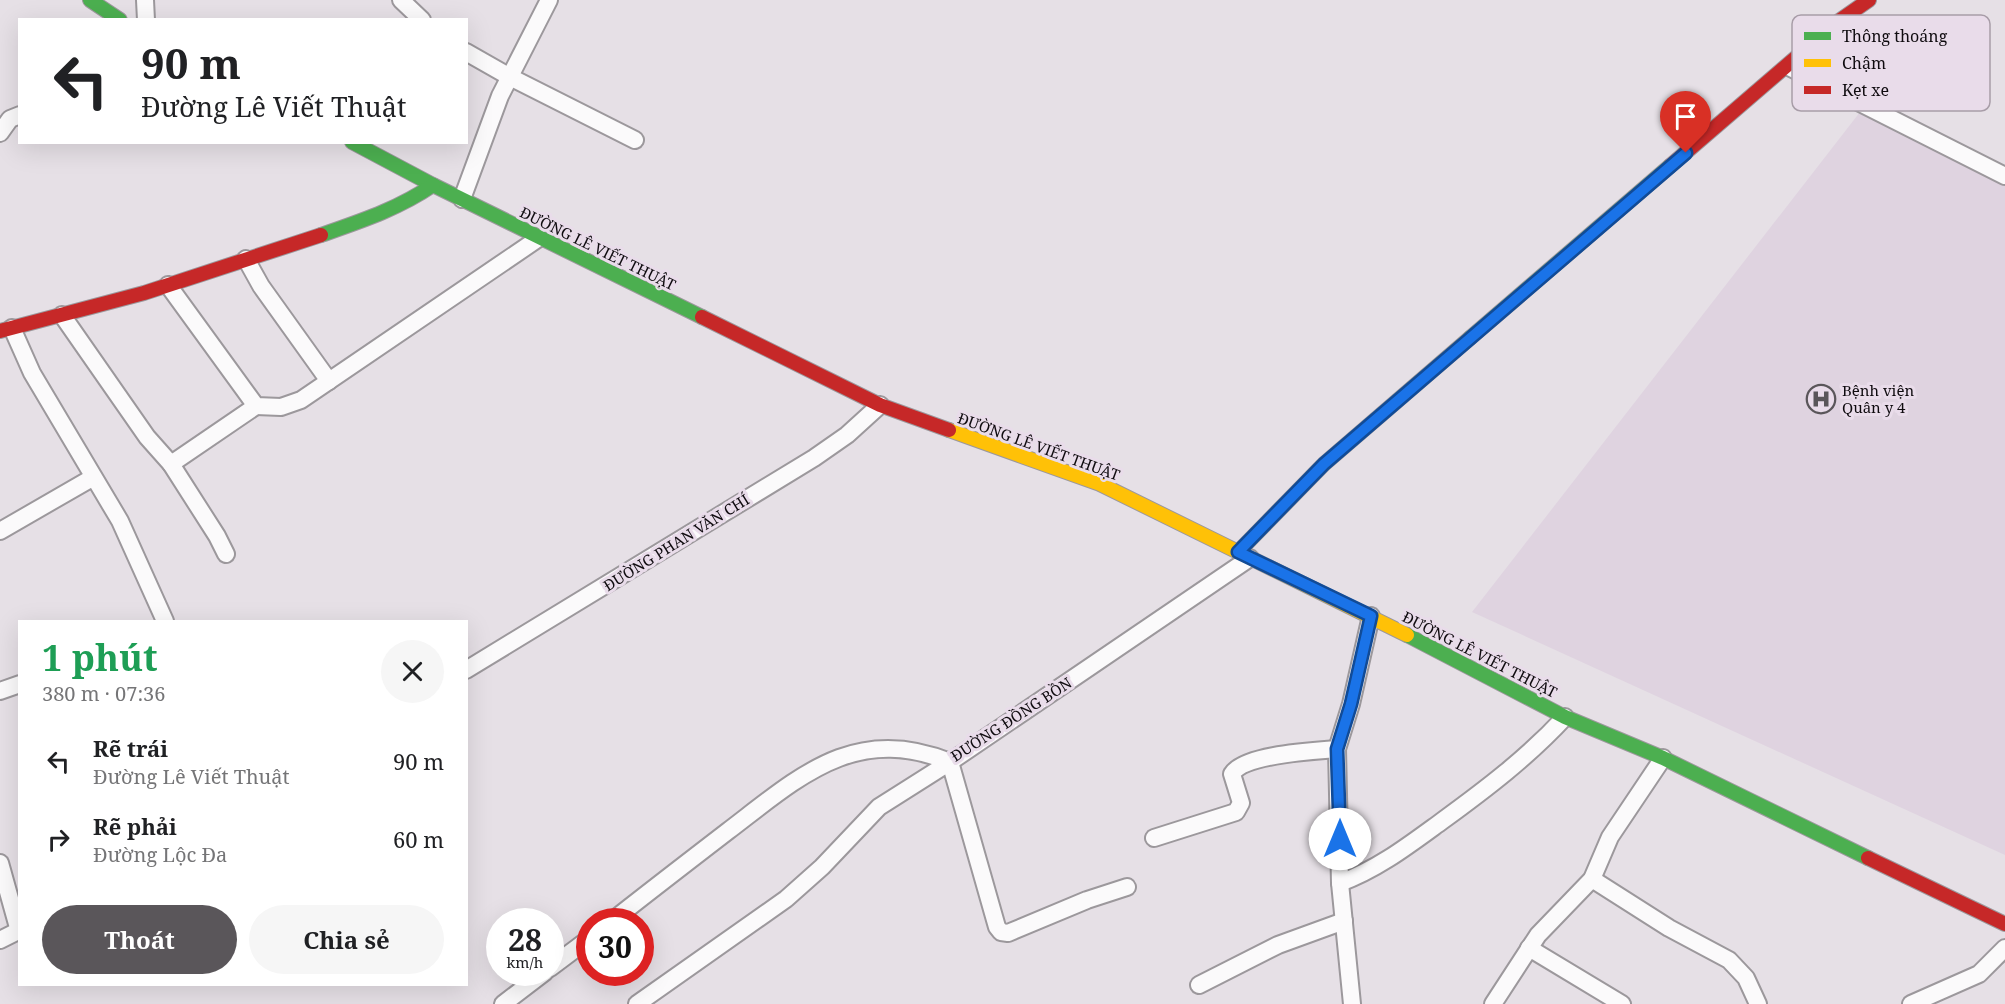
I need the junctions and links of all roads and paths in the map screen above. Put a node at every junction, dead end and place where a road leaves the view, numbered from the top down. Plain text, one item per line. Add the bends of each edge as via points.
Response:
1 (90, 0) edge
2 (145, 0) edge
3 (401, 0) edge
4 (549, 0) edge
5 (1869, 0) edge
6 (1847, 15) edge
7 (117, 18) edge
8 (146, 18) edge
9 (420, 18) edge
10 (468, 53) edge
11 (1792, 64) edge
12 (1789, 67) junction
13 (1792, 69) edge
14 (510, 77) junction
15 (1876, 111) edge
16 (18, 116) edge
17 (0, 133) edge
18 (635, 140) dead end
19 (356, 144) edge
20 (2005, 176) edge
21 (433, 185) junction
22 (462, 199) junction
23 (539, 238) junction
24 (246, 259) junction
25 (168, 285) junction
26 (62, 315) junction
27 (6, 329) edge
28 (329, 381) junction
29 (880, 405) junction
30 (256, 406) junction
31 (171, 464) junction
32 (92, 478) junction
33 (0, 531) edge
34 (226, 554) dead end
35 (1244, 555) junction
36 (1371, 616) junction
37 (165, 620) edge
38 (468, 669) edge
39 (18, 685) edge
40 (0, 691) edge
41 (1565, 717) junction
42 (1337, 749) junction
43 (1663, 758) junction
44 (950, 762) junction
45 (1154, 838) dead end
46 (0, 863) edge
47 (1592, 879) junction
48 (1340, 884) junction
49 (1127, 886) dead end
50 (629, 908) edge
51 (1344, 921) junction
52 (2005, 924) edge
53 (18, 927) edge
54 (18, 931) edge
55 (0, 940) edge
56 (1529, 948) junction
57 (2005, 948) edge
58 (1199, 985) dead end
59 (527, 986) edge
60 (503, 1004) edge
61 (637, 1004) edge
62 (1352, 1004) edge
63 (1493, 1004) edge
64 (1622, 1004) edge
65 (1758, 1004) edge
66 (1911, 1004) edge

1 - 7 main road
2 - 8 street
3 - 9 street
4 - 14 street
5 - 6 main road
10 - 14 street
11 - 12 main road
12 - 13 street
12 - 35 main road via 1324,464
14 - 18 street
14 - 22 street via 496,104
15 - 20 street
16 - 17 street via 10,118
19 - 21 main road, ĐƯỜNG LÊ VIẾT THUẬT
21 - 22 main road, ĐƯỜNG LÊ VIẾT THUẬT
21 - 24 main road via 381,215
22 - 23 main road, ĐƯỜNG LÊ VIẾT THUẬT
23 - 28 street
23 - 29 main road, ĐƯỜNG LÊ VIẾT THUẬT
24 - 25 main road
24 - 28 street
25 - 26 main road
25 - 30 street
26 - 27 main road
26 - 31 street
27 - 32 street
28 - 30 street via 294,403
29 - 35 main road, ĐƯỜNG LÊ VIẾT THUẬT via 1100,484
29 - 38 street, ĐƯỜNG PHAN VĂN CHÍ via 814,458
30 - 31 street
31 - 34 street
32 - 33 street
32 - 37 street via 120,521
35 - 36 main road, ĐƯỜNG LÊ VIẾT THUẬT
35 - 44 street, ĐƯỜNG ĐỒNG BỒN
36 - 41 main road, ĐƯỜNG LÊ VIẾT THUẬT
36 - 42 street
39 - 40 street
41 - 43 main road, ĐƯỜNG LÊ VIẾT THUẬT
41 - 48 street via 1494,783 1393,857
42 - 45 street via 1278,755 1241,766 1232,774 1241,803 1236,812
42 - 48 street
43 - 47 street via 1610,837
43 - 52 main road, ĐƯỜNG LÊ VIẾT THUẬT
44 - 49 street via 1001,932 1008,933
44 - 50 street, ĐƯỜNG ĐỒNG BỒN via 925,752 886,748 826,761 806,772
44 - 61 street via 879,807 786,899
46 - 53 street
47 - 56 street
47 - 65 street via 1728,960 1746,978
48 - 51 street
51 - 58 street via 1278,945
51 - 62 street
54 - 55 street
56 - 63 street
56 - 64 street
57 - 66 street via 1979,974
59 - 60 street

